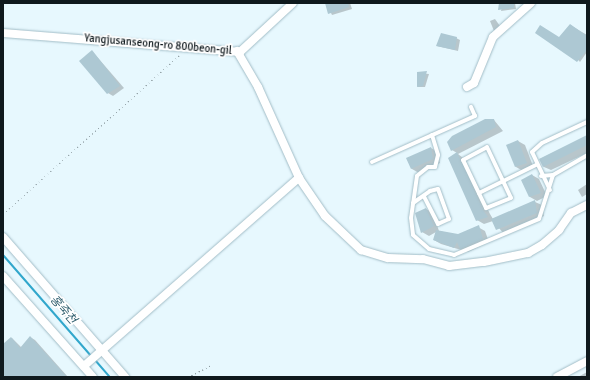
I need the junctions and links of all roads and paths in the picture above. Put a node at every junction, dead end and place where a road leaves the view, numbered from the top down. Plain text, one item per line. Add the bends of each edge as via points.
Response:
1 (293, 3) edge
2 (531, 3) edge
3 (3, 33) edge
4 (190, 46) junction
5 (237, 51) junction
6 (467, 88) dead end
7 (471, 107) dead end
8 (587, 122) edge
9 (432, 136) junction
10 (587, 155) edge
11 (372, 162) dead end
12 (536, 165) junction
13 (553, 174) junction
14 (541, 176) junction
15 (299, 178) junction
16 (504, 182) junction
17 (550, 190) junction
18 (479, 193) junction
19 (424, 196) junction
20 (413, 202) junction
21 (587, 205) edge
22 (3, 214) edge
23 (3, 237) edge
24 (3, 276) edge
25 (102, 351) junction
26 (587, 361) edge
27 (212, 365) dead end
28 (84, 366) junction
29 (93, 377) edge
30 (125, 377) edge
31 (188, 377) edge
32 (557, 377) edge

1 - 5 street, Yangjusanseong-ro 800beon-gil
2 - 6 street via 493,36 474,83
3 - 4 street, Yangjusanseong-ro 800beon-gil
4 - 5 street, Yangjusanseong-ro 800beon-gil
4 - 22 path
5 - 15 street via 258,87
7 - 9 lane via 475,116
8 - 12 lane via 542,143 532,152
9 - 11 lane
9 - 20 lane via 438,155 435,167 428,167 417,176
10 - 13 lane
12 - 14 lane
12 - 16 lane
13 - 14 lane
13 - 17 lane
14 - 17 lane
15 - 21 street via 325,216 361,250 388,258 423,259 448,266 464,266 528,253 560,230 571,213
15 - 25 street
16 - 18 lane
16 - 18 lane via 511,198 486,208
16 - 18 lane via 487,148 464,160
17 - 20 lane via 539,219 454,255 429,248 413,234
19 - 19 lane via 438,224 449,220 438,188
19 - 20 lane
23 - 25 street
24 - 28 street
25 - 28 street
25 - 30 street
26 - 32 street
27 - 31 path
28 - 29 street

